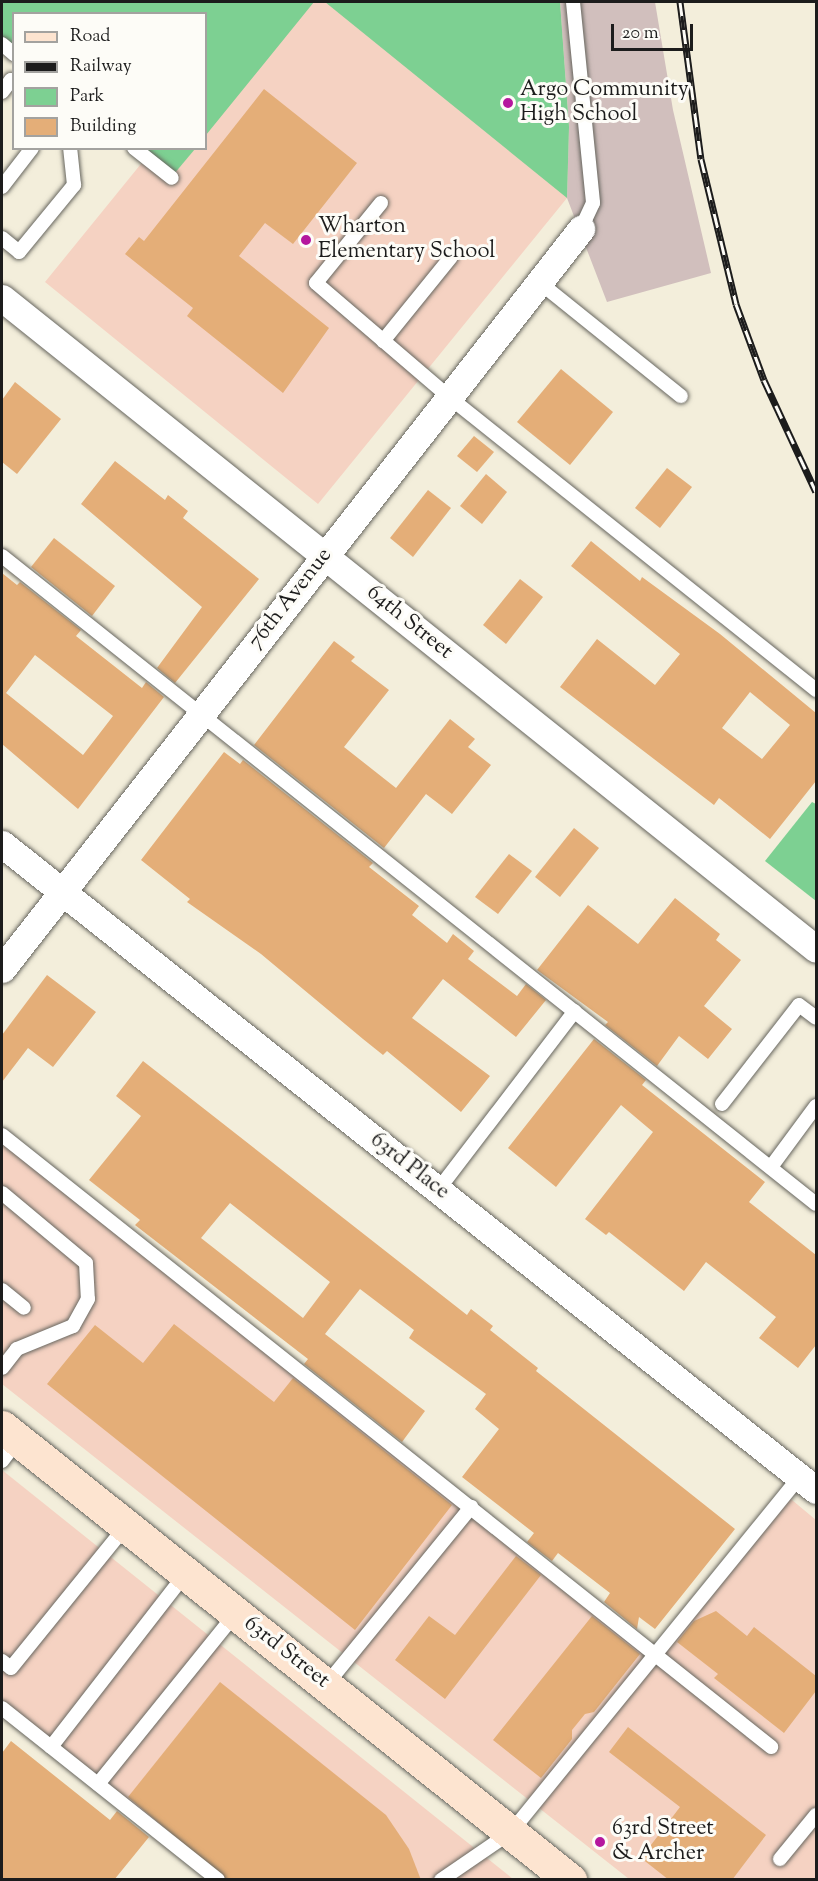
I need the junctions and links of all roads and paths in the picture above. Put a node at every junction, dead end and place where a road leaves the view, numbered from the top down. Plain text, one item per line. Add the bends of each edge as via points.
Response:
1 (573, 2) edge
2 (12, 81) edge
3 (2, 92) edge
4 (31, 150) edge
5 (70, 150) edge
6 (137, 150) edge
7 (172, 178) dead end
8 (2, 187) edge
9 (381, 203) dead end
10 (581, 229) joint
11 (2, 238) edge
12 (451, 257) dead end
13 (539, 282) junction
14 (2, 298) edge
15 (383, 341) junction
16 (681, 396) dead end
17 (449, 397) junction
18 (2, 556) edge
19 (325, 556) junction
20 (816, 690) edge
21 (201, 714) junction
22 (2, 844) edge
23 (62, 892) junction
24 (816, 949) edge
25 (2, 969) edge
26 (574, 1011) junction
27 (816, 1018) edge
28 (722, 1104) dead end
29 (816, 1106) edge
30 (2, 1135) edge
31 (771, 1167) junction
32 (438, 1190) junction
33 (2, 1192) edge
34 (816, 1204) edge
35 (2, 1290) edge
36 (24, 1308) dead end
37 (2, 1368) edge
38 (7, 1443) edge
39 (808, 1484) edge
40 (471, 1507) junction
41 (126, 1526) junction
42 (186, 1573) junction
43 (236, 1613) junction
44 (657, 1655) junction
45 (2, 1661) edge
46 (326, 1685) junction
47 (2, 1708) edge
48 (51, 1747) junction
49 (771, 1747) dead end
50 (98, 1784) junction
51 (816, 1815) edge
52 (511, 1832) junction
53 (780, 1859) dead end
54 (218, 1880) edge
55 (441, 1880) edge
56 (570, 1880) edge

1 - 10 lane via 593,203
2 - 3 lane
4 - 8 lane
5 - 11 lane via 74,185 19,252
6 - 7 lane
9 - 15 lane via 316,283
10 - 13 street, 76th Avenue
12 - 15 lane
13 - 16 lane
13 - 17 street, 76th Avenue
14 - 19 street, 64th Street
15 - 17 lane
17 - 19 street, 76th Avenue
17 - 20 lane
18 - 21 lane
19 - 21 street, 76th Avenue
19 - 24 street, 64th Street
21 - 23 street, 76th Avenue
21 - 26 lane
22 - 23 street, 63rd Place
23 - 25 street, 76th Avenue
23 - 32 street, 63rd Place
26 - 31 lane
26 - 32 lane
27 - 28 lane via 799,1005
29 - 31 lane
30 - 40 lane
31 - 34 lane
32 - 39 street, 63rd Place
33 - 37 lane via 86,1263 88,1299 73,1326 17,1349
35 - 36 lane
38 - 41 main road, 63rd Street
39 - 44 lane
40 - 44 lane
40 - 46 lane
41 - 42 main road, 63rd Street
41 - 45 lane via 10,1668
42 - 43 main road, 63rd Street
42 - 48 lane
43 - 46 main road, 63rd Street
43 - 50 lane
44 - 49 lane
44 - 52 lane
46 - 52 main road, 63rd Street
47 - 48 lane
48 - 50 lane
50 - 54 lane
51 - 53 lane
52 - 55 lane
52 - 56 main road, 63rd Street

